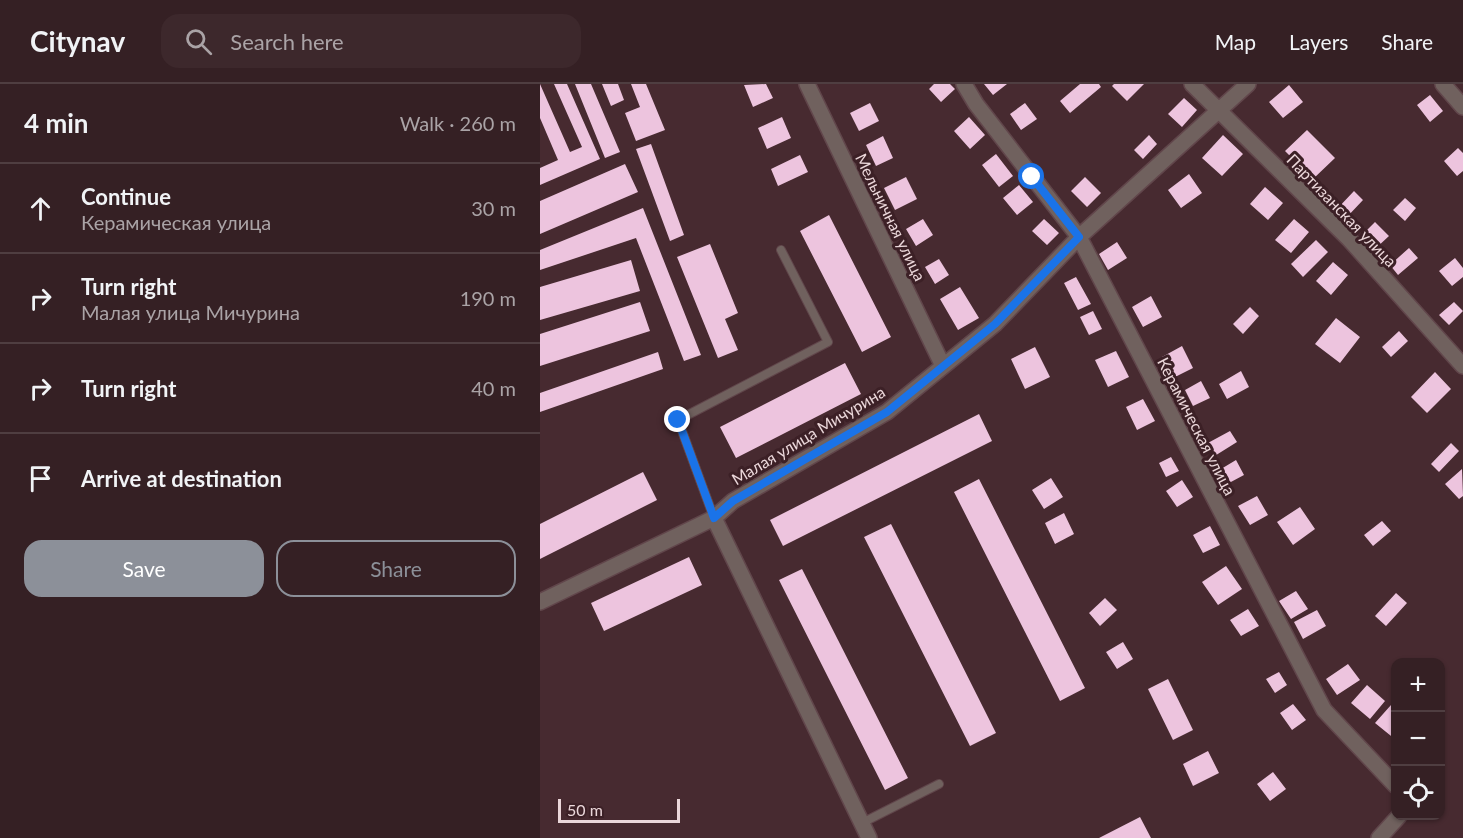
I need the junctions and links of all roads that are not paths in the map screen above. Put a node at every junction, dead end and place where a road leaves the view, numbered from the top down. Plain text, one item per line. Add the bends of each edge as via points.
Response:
1 (807, 84) edge
2 (964, 84) edge
3 (1192, 84) edge
4 (1248, 84) edge
5 (1443, 84) edge
6 (1463, 107) edge
7 (1218, 112) junction
8 (1079, 237) junction
9 (781, 250) dead end
10 (943, 366) junction
11 (1463, 366) edge
12 (714, 518) junction
13 (540, 602) edge
14 (1391, 782) edge
15 (939, 784) dead end
16 (1395, 820) edge
17 (862, 823) junction
18 (869, 838) edge
19 (1379, 838) edge

1 - 10 street, Мельничная улица
2 - 8 street, Керамическая улица
3 - 7 street, Партизанская улица
4 - 7 street, Малая улица Мичурина
5 - 6 street
7 - 8 street, Малая улица Мичурина
7 - 11 street, Партизанская улица via 1349,239
8 - 10 street, Малая улица Мичурина via 995,324
8 - 14 street, Керамическая улица via 1324,710
9 - 12 lane via 828,342 678,420
10 - 12 street, Малая улица Мичурина via 887,412 733,501
12 - 13 street, Малая улица Мичурина
12 - 17 street
15 - 17 lane
16 - 19 street
17 - 18 street

